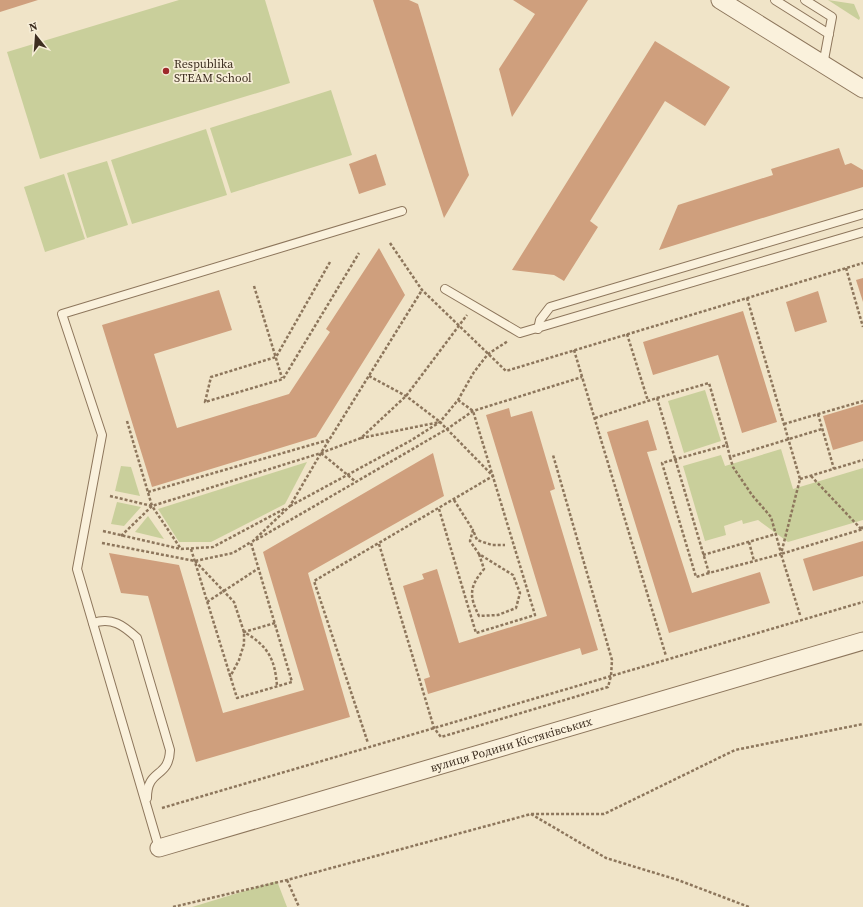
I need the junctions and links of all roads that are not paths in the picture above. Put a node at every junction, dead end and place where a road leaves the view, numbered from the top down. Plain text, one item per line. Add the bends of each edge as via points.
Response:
1 (775, 0) edge
2 (805, 0) edge
3 (727, 2) edge
4 (829, 34) junction
5 (823, 65) junction
6 (863, 89) edge
7 (402, 210) dead end
8 (863, 214) edge
9 (863, 232) edge
10 (445, 289) dead end
11 (538, 329) junction
12 (93, 623) junction
13 (863, 641) edge
14 (147, 809) junction
15 (159, 848) joint

1 - 4 lane
2 - 4 lane via 832,17
3 - 5 street
4 - 5 lane
5 - 6 street
7 - 12 lane via 62,314 102,435 77,568
8 - 11 lane via 550,307 540,320
9 - 11 lane
10 - 11 lane via 520,334
12 - 14 lane
12 - 14 lane via 103,619 123,625 137,638 170,750 169,762 163,771 153,776 147,787
13 - 15 street, вулиця Родини Кістяківських
14 - 15 lane

